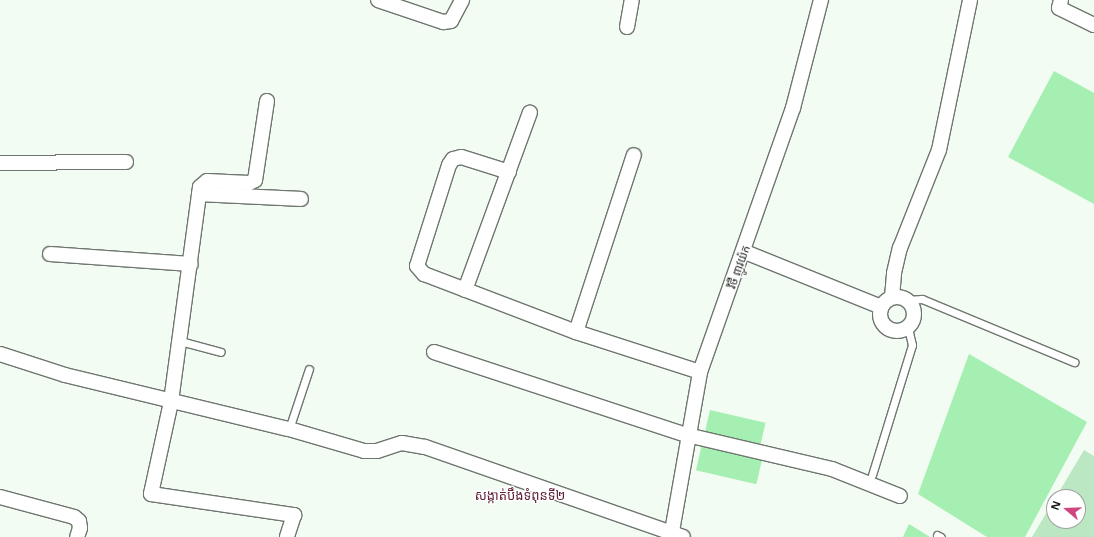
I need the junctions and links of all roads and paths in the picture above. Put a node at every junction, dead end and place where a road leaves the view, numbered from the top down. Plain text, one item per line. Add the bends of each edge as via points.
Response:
1 (378, 0) edge
2 (462, 0) edge
3 (632, 0) edge
4 (821, 0) edge
5 (970, 0) edge
6 (1060, 4) edge
7 (1094, 25) edge
8 (627, 26) dead end
9 (267, 101) dead end
10 (530, 112) dead end
11 (634, 155) dead end
12 (126, 162) dead end
13 (0, 163) edge
14 (509, 172) junction
15 (199, 194) junction
16 (301, 199) dead end
17 (745, 252) junction
18 (50, 254) dead end
19 (191, 264) junction
20 (466, 290) junction
21 (892, 297) junction
22 (907, 300) junction
23 (881, 307) junction
24 (908, 327) junction
25 (576, 332) junction
26 (180, 341) junction
27 (221, 352) dead end
28 (434, 352) dead end
29 (0, 354) edge
30 (1074, 362) dead end
31 (309, 369) dead end
32 (700, 372) junction
33 (170, 402) junction
34 (289, 429) junction
35 (687, 435) junction
36 (872, 475) dead end
37 (900, 496) dead end
38 (0, 497) edge
39 (675, 536) edge
40 (77, 537) edge
41 (287, 537) edge

1 - 2 street via 444,22 451,21
3 - 8 street
4 - 17 street, វិថី ញូវយ៉ក via 793,108
5 - 21 street via 939,150 900,248
6 - 7 street
9 - 15 street via 255,180 207,181 200,187
10 - 14 street
11 - 25 street
12 - 13 street
14 - 20 street
14 - 20 street via 461,158 453,159 449,164 417,266 424,274
15 - 16 street
15 - 19 street
17 - 23 street
17 - 32 street, វិថី ញូវយ៉ក
18 - 19 street
19 - 26 street
20 - 25 street
21 - 22 street
21 - 23 street
22 - 24 street via 914,313
22 - 30 lane via 922,299
23 - 24 street via 880,318 886,328 897,331
24 - 36 lane via 912,345
25 - 32 street
26 - 27 lane
26 - 33 street
28 - 35 street
29 - 33 street via 65,375
31 - 34 lane
32 - 35 street, វិថី ញូវយ៉ក
33 - 34 street
33 - 41 street via 150,494 294,515
34 - 39 street via 364,451 377,451 402,443 425,447
35 - 37 street via 832,469
35 - 39 street, វិថី ញូវយ៉ក
38 - 40 street via 74,516 79,521

